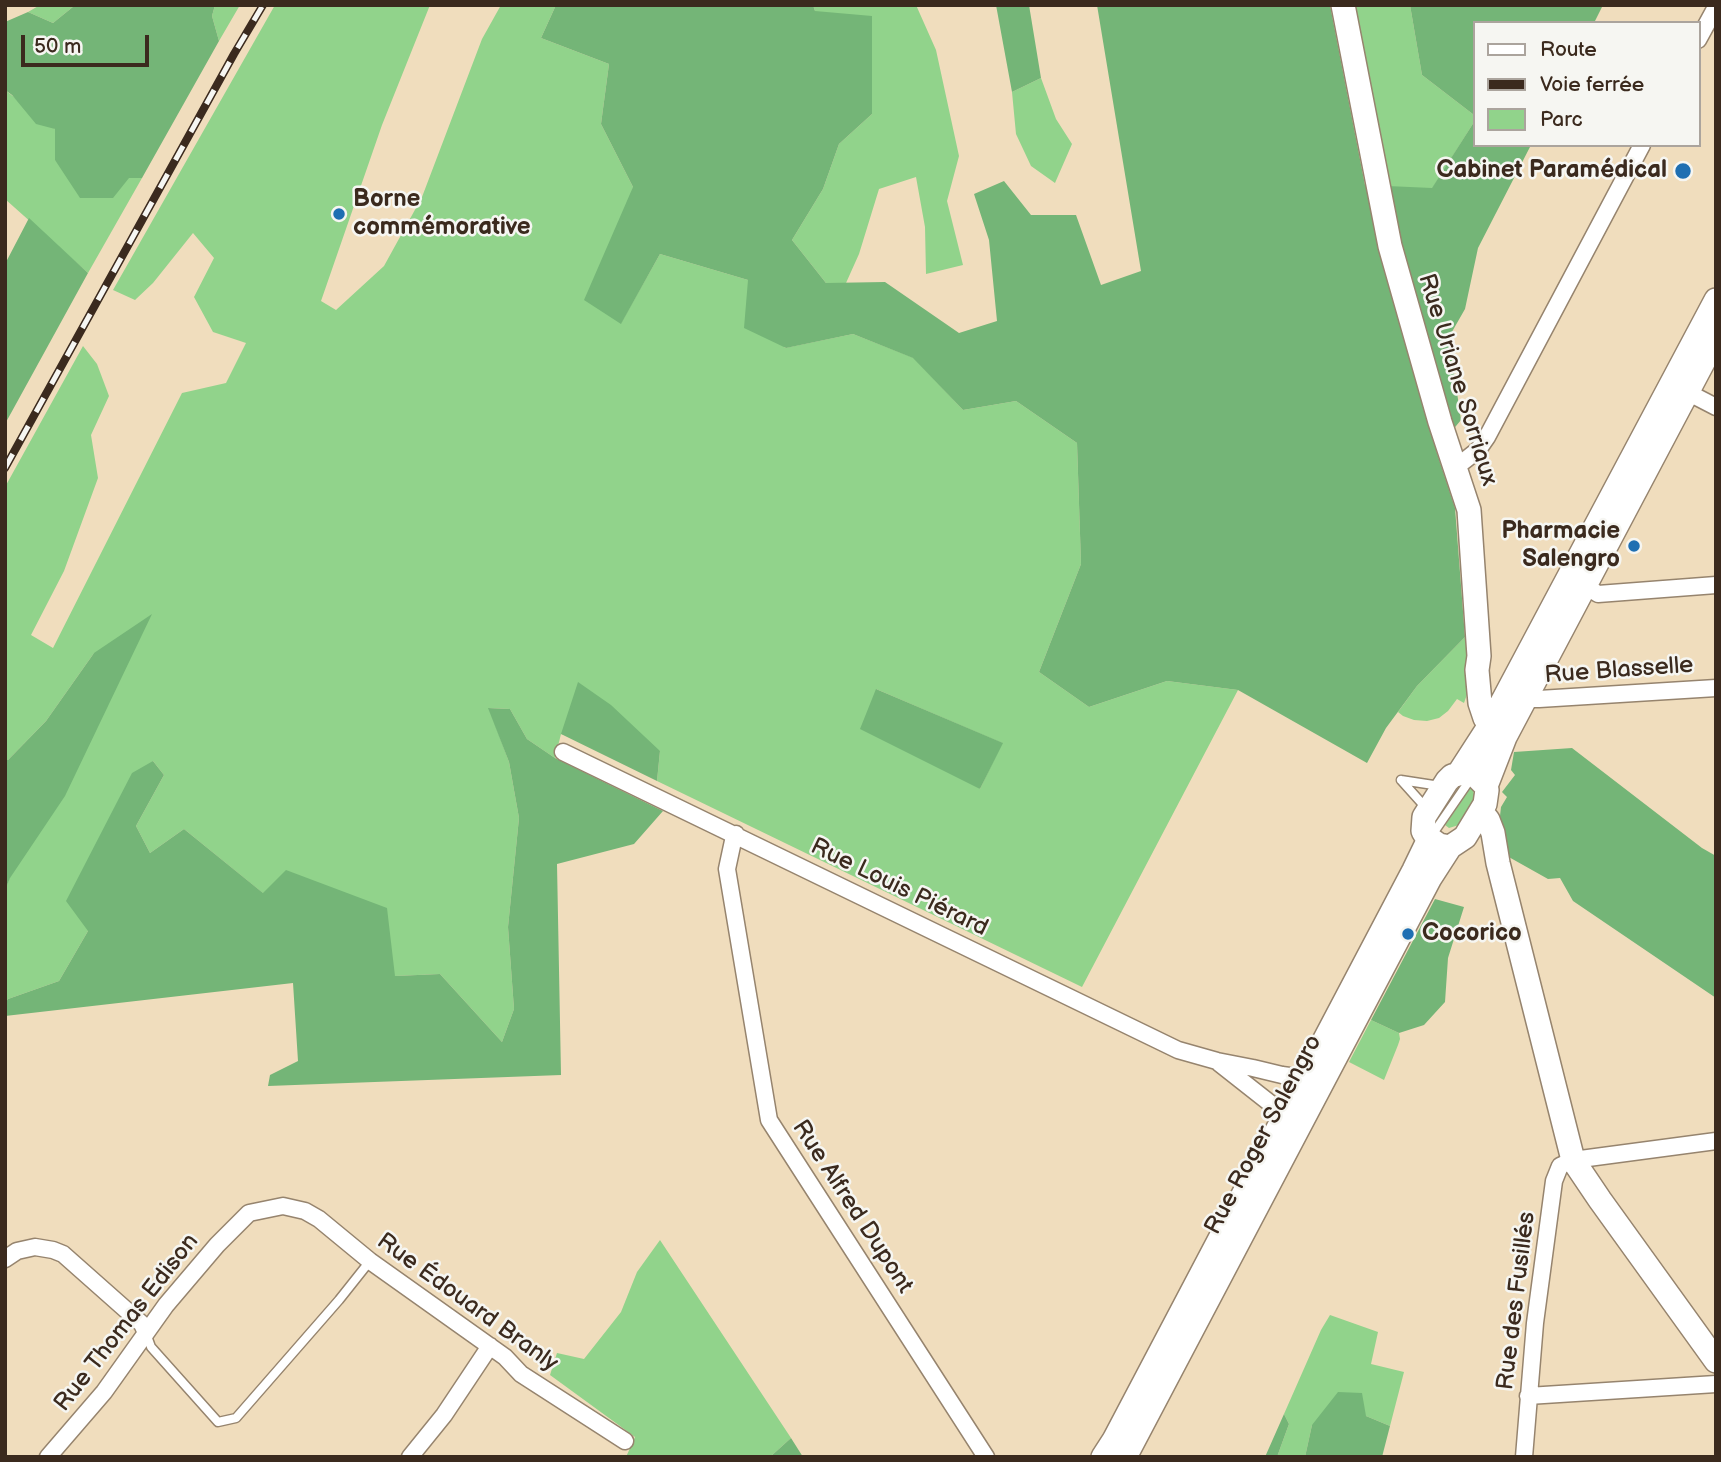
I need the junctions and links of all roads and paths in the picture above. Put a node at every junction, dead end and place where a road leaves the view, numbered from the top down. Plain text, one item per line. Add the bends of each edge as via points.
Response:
1 (1343, 5) edge
2 (1716, 7) edge
3 (1700, 36) edge
4 (1641, 147) edge
5 (1716, 300) edge
6 (1716, 318) edge
7 (1716, 338) edge
8 (1685, 384) junction
9 (1716, 407) edge
10 (1454, 465) junction
11 (1716, 585) edge
12 (1585, 586) junction
13 (1479, 656) junction
14 (1716, 688) edge
15 (1519, 691) junction
16 (1490, 725) junction
17 (564, 752) dead end
18 (1465, 780) junction
19 (1428, 809) junction
20 (1481, 811) junction
21 (736, 834) junction
22 (1448, 841) junction
23 (1498, 863) junction
24 (1345, 1001) junction
25 (1217, 1061) junction
26 (1305, 1078) junction
27 (1285, 1115) junction
28 (1716, 1141) edge
29 (1573, 1160) junction
30 (283, 1206) joint
31 (5, 1259) edge
32 (370, 1261) junction
33 (146, 1333) junction
34 (490, 1346) junction
35 (1716, 1361) edge
36 (1716, 1384) edge
37 (1528, 1396) junction
38 (625, 1441) dead end
39 (1117, 1452) edge
40 (48, 1457) edge
41 (410, 1457) edge
42 (986, 1457) edge
43 (1524, 1457) edge

1 - 10 main road, Rue Uriane Sorriaux via 1390,246
2 - 3 street
4 - 10 street via 1488,436 1478,450
5 - 8 main road
6 - 8 lane
7 - 8 main road
8 - 9 street
8 - 12 main road
8 - 15 main road
8 - 18 lane
10 - 13 main road, Rue Uriane Sorriaux via 1469,509
11 - 12 street via 1598,594
12 - 15 main road
13 - 15 main road via 1486,672
13 - 16 main road, Rue Uriane Sorriaux via 1480,703
14 - 15 street, Rue Blasselle via 1539,699
15 - 16 main road
15 - 18 main road via 1505,737
16 - 18 main road
17 - 21 street, Rue Louis Piérard
18 - 19 main road
18 - 19 lane via 1401,780
18 - 20 main road via 1486,797
18 - 22 lane
19 - 22 main road via 1423,831
20 - 22 main road
20 - 23 main road via 1493,833
21 - 25 street, Rue Louis Piérard via 1178,1050
21 - 42 street, Rue Alfred Dupont via 727,869 769,1121
22 - 23 main road via 1480,846
22 - 24 main road, Rue Roger Salengro via 1415,870
22 - 39 main road, Rue Roger Salengro
23 - 29 main road
24 - 26 main road, Rue Roger Salengro
24 - 39 lane via 1345,1021
25 - 26 street, Rue Louis Piérard
25 - 27 street, Rue Louis Piérard
26 - 27 main road, Rue Roger Salengro
27 - 39 main road, Rue Roger Salengro
28 - 29 street
29 - 35 main road
29 - 37 street, Rue des Fusillés via 1560,1166 1555,1181
30 - 32 street, Rue Édouard Branly via 319,1219
30 - 33 street, Rue Thomas Edison via 249,1213
31 - 33 street via 35,1247 63,1254 142,1324
32 - 33 lane via 236,1418 218,1422 151,1347
32 - 34 street, Rue Édouard Branly
33 - 40 street, Rue Thomas Edison via 104,1392
34 - 38 street, Rue Édouard Branly via 521,1374
34 - 41 street
36 - 37 street
37 - 43 street, Rue des Fusillés

